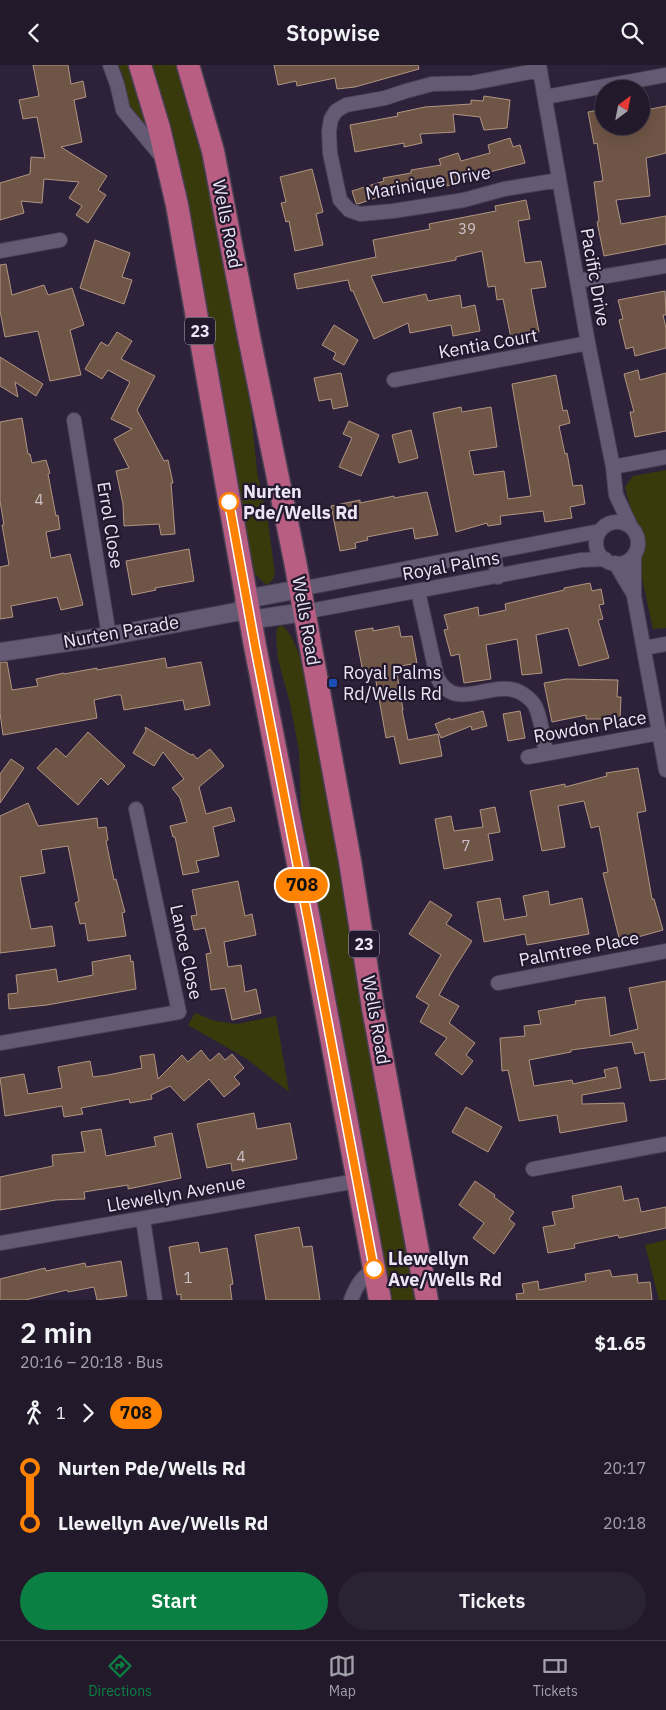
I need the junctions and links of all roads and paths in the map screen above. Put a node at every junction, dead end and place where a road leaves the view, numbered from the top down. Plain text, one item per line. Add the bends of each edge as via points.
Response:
1 (110, 65) edge
2 (140, 65) edge
3 (188, 65) edge
4 (539, 68) edge
5 (666, 75) edge
6 (545, 97) junction
7 (170, 168) junction
8 (559, 181) junction
9 (60, 240) dead end
10 (0, 251) edge
11 (666, 266) edge
12 (577, 281) junction
13 (588, 343) junction
14 (394, 380) dead end
15 (74, 420) dead end
16 (666, 457) edge
17 (613, 467) junction
18 (616, 495) junction
19 (631, 527) junction
20 (604, 528) junction
21 (494, 552) junction
22 (634, 555) junction
23 (610, 561) junction
24 (498, 577) junction
25 (300, 589) junction
26 (418, 591) junction
27 (634, 596) junction
28 (246, 610) junction
29 (304, 612) junction
30 (109, 636) junction
31 (666, 644) edge
32 (644, 648) junction
33 (0, 651) edge
34 (658, 733) junction
35 (546, 753) junction
36 (528, 757) dead end
37 (666, 771) edge
38 (136, 809) dead end
39 (666, 951) edge
40 (498, 983) dead end
41 (0, 1043) edge
42 (666, 1144) edge
43 (533, 1169) dead end
44 (357, 1181) junction
45 (142, 1219) junction
46 (0, 1243) edge
47 (374, 1269) junction
48 (155, 1300) edge
49 (351, 1300) edge
50 (380, 1300) edge
51 (427, 1300) edge

1 - 7 street via 123,110
2 - 7 main road, 23
3 - 25 main road, Wells Road / 23 via 213,151
4 - 6 street, Pacific Drive
4 - 8 street, Marinique Drive via 472,83 432,84 385,99 346,105 331,119 330,153 340,201 360,214 464,200 504,189
5 - 6 street
6 - 8 street, Pacific Drive
7 - 28 main road, 23
8 - 12 street, Pacific Drive
9 - 10 street
11 - 12 street
12 - 13 street, Pacific Drive
13 - 14 street, Kentia Court
13 - 17 street, Pacific Drive
15 - 30 street, Errol Close
16 - 17 street
17 - 18 street, Pacific Drive
18 - 19 street, Pacific Drive
18 - 20 street, Pacific Drive
19 - 20 street via 619,522
19 - 22 street via 637,537
20 - 21 street, Royal Palms
20 - 23 street via 596,543 597,549
21 - 24 street
21 - 25 street, Royal Palms
22 - 23 street via 622,563
22 - 27 street
23 - 24 street, Royal Palms via 581,560
23 - 27 street
24 - 26 street, Royal Palms
25 - 28 street, Nurten Parade
25 - 29 main road, Wells Road / 23
26 - 29 street, Royal Palms
26 - 35 street via 441,686 458,696 502,689 518,691 536,708
27 - 32 street
28 - 29 street, Nurten Parade
28 - 30 street, Nurten Parade
28 - 44 main road, 23
29 - 51 main road, Wells Road / 23
30 - 33 street, Nurten Parade
31 - 32 street
32 - 34 street
34 - 35 street, Rowdon Place
34 - 37 street
35 - 36 street, Rowdon Place
38 - 41 street, Lance Close via 179,1012
39 - 40 street, Palmtree Place
42 - 43 street
44 - 45 street, Llewellyn Avenue
44 - 47 main road, 23
45 - 46 street, Llewellyn Avenue
45 - 48 street
47 - 49 street via 356,1286
47 - 50 main road, 23

